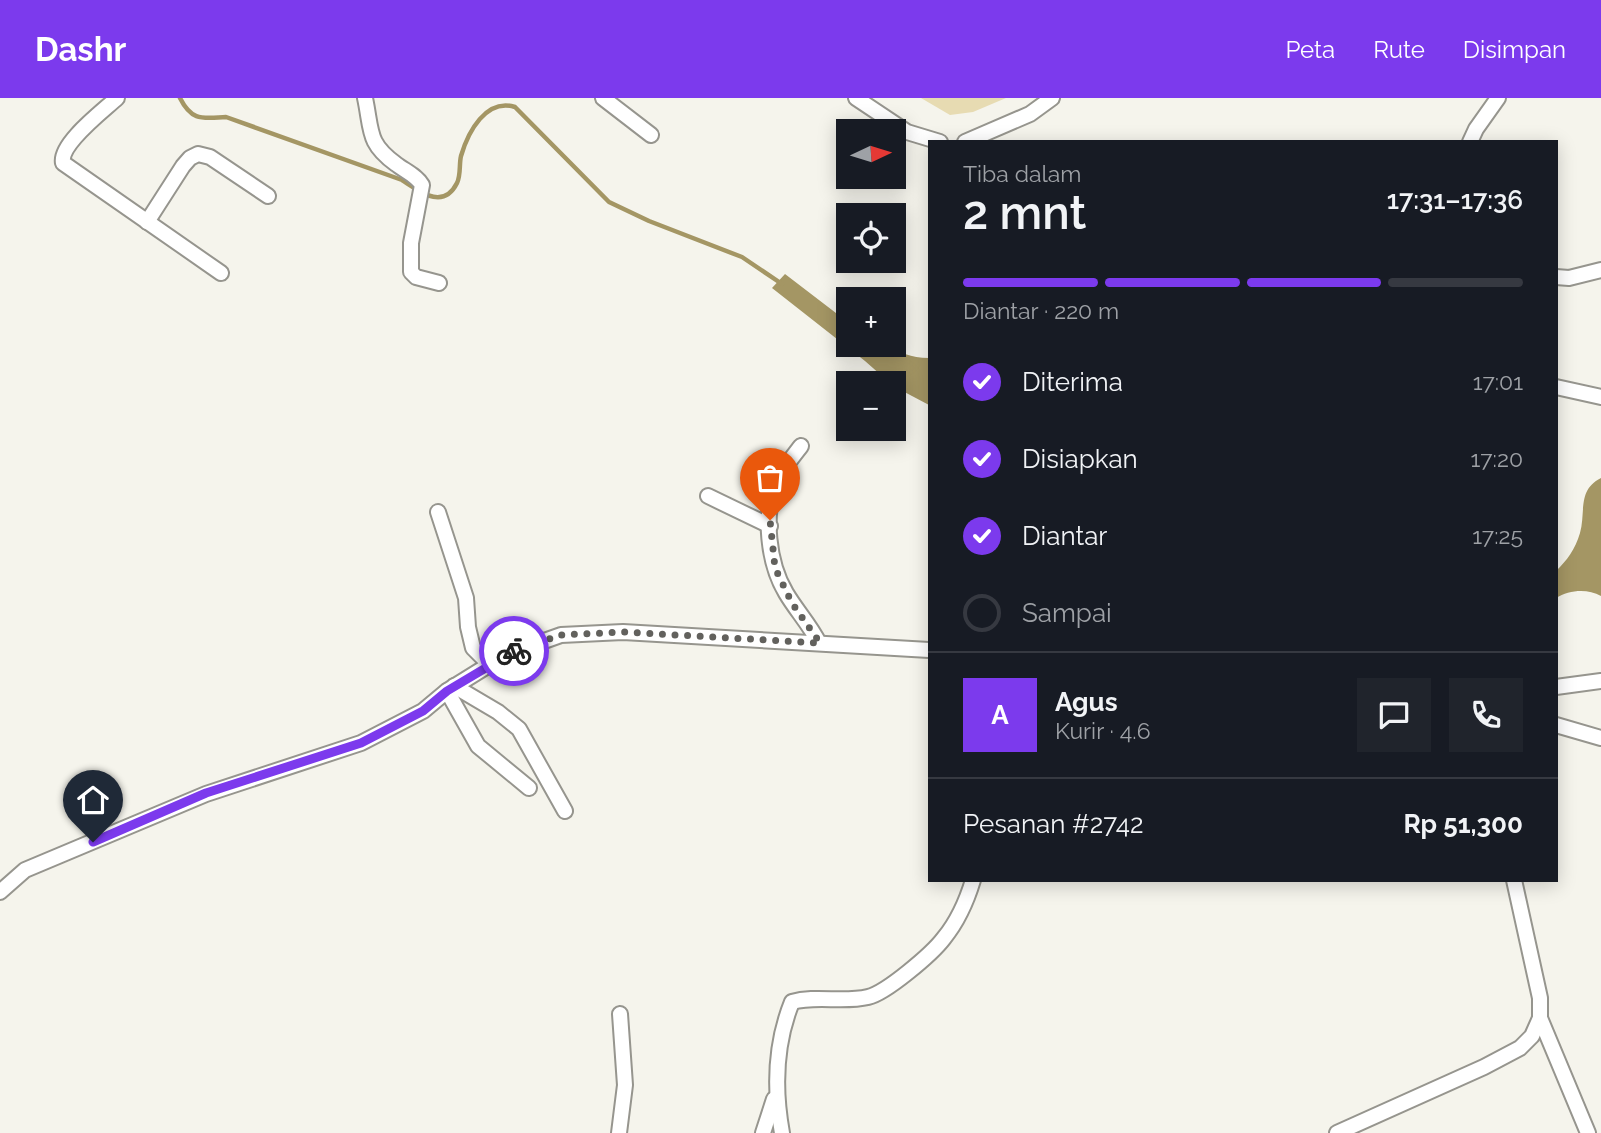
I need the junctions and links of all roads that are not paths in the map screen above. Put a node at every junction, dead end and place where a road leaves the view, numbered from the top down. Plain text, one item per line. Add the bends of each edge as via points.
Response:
1 (117, 98) edge
2 (365, 98) edge
3 (603, 98) edge
4 (856, 98) edge
5 (1052, 98) edge
6 (1498, 98) edge
7 (651, 135) dead end
8 (933, 140) edge
9 (970, 140) edge
10 (1471, 140) edge
11 (268, 196) dead end
12 (147, 222) junction
13 (1601, 270) edge
14 (221, 273) dead end
15 (1558, 277) edge
16 (439, 284) dead end
17 (1558, 387) edge
18 (1601, 397) edge
19 (801, 446) dead end
20 (708, 496) dead end
21 (438, 512) dead end
22 (770, 526) junction
23 (820, 643) junction
24 (928, 650) edge
25 (493, 662) junction
26 (1601, 681) edge
27 (1558, 687) edge
28 (450, 688) junction
29 (1558, 726) edge
30 (1601, 738) edge
31 (529, 788) dead end
32 (565, 811) dead end
33 (972, 882) edge
34 (1514, 882) edge
35 (0, 892) edge
36 (620, 1014) dead end
37 (1540, 1018) junction
38 (778, 1087) junction
39 (1357, 1128) edge
40 (619, 1133) edge
41 (763, 1133) edge
42 (782, 1133) edge
43 (1337, 1133) edge
44 (1588, 1133) edge

1 - 12 street via 78,134 62,160
2 - 16 street via 372,139 380,152 422,184 411,243 411,272
3 - 7 street
4 - 8 street via 907,132
5 - 9 street via 1030,114
6 - 10 street
11 - 12 street via 198,154 183,166
12 - 14 street
13 - 15 street
17 - 18 street
19 - 22 street via 776,481
20 - 22 street
21 - 25 street via 466,598 473,648
22 - 23 street via 775,568 788,597
23 - 24 street
23 - 25 street via 623,632 561,635
25 - 28 street
26 - 27 street
28 - 31 street via 478,746
28 - 32 street via 498,712 519,729
28 - 35 street via 423,711 361,743 206,793 25,870
29 - 30 street
33 - 38 street via 944,938 891,986 869,997 792,1002 778,1051
34 - 37 street via 1538,980
36 - 40 street via 625,1085
37 - 39 street via 1532,1037 1520,1048
37 - 44 street
38 - 41 street
38 - 42 street
39 - 43 street

